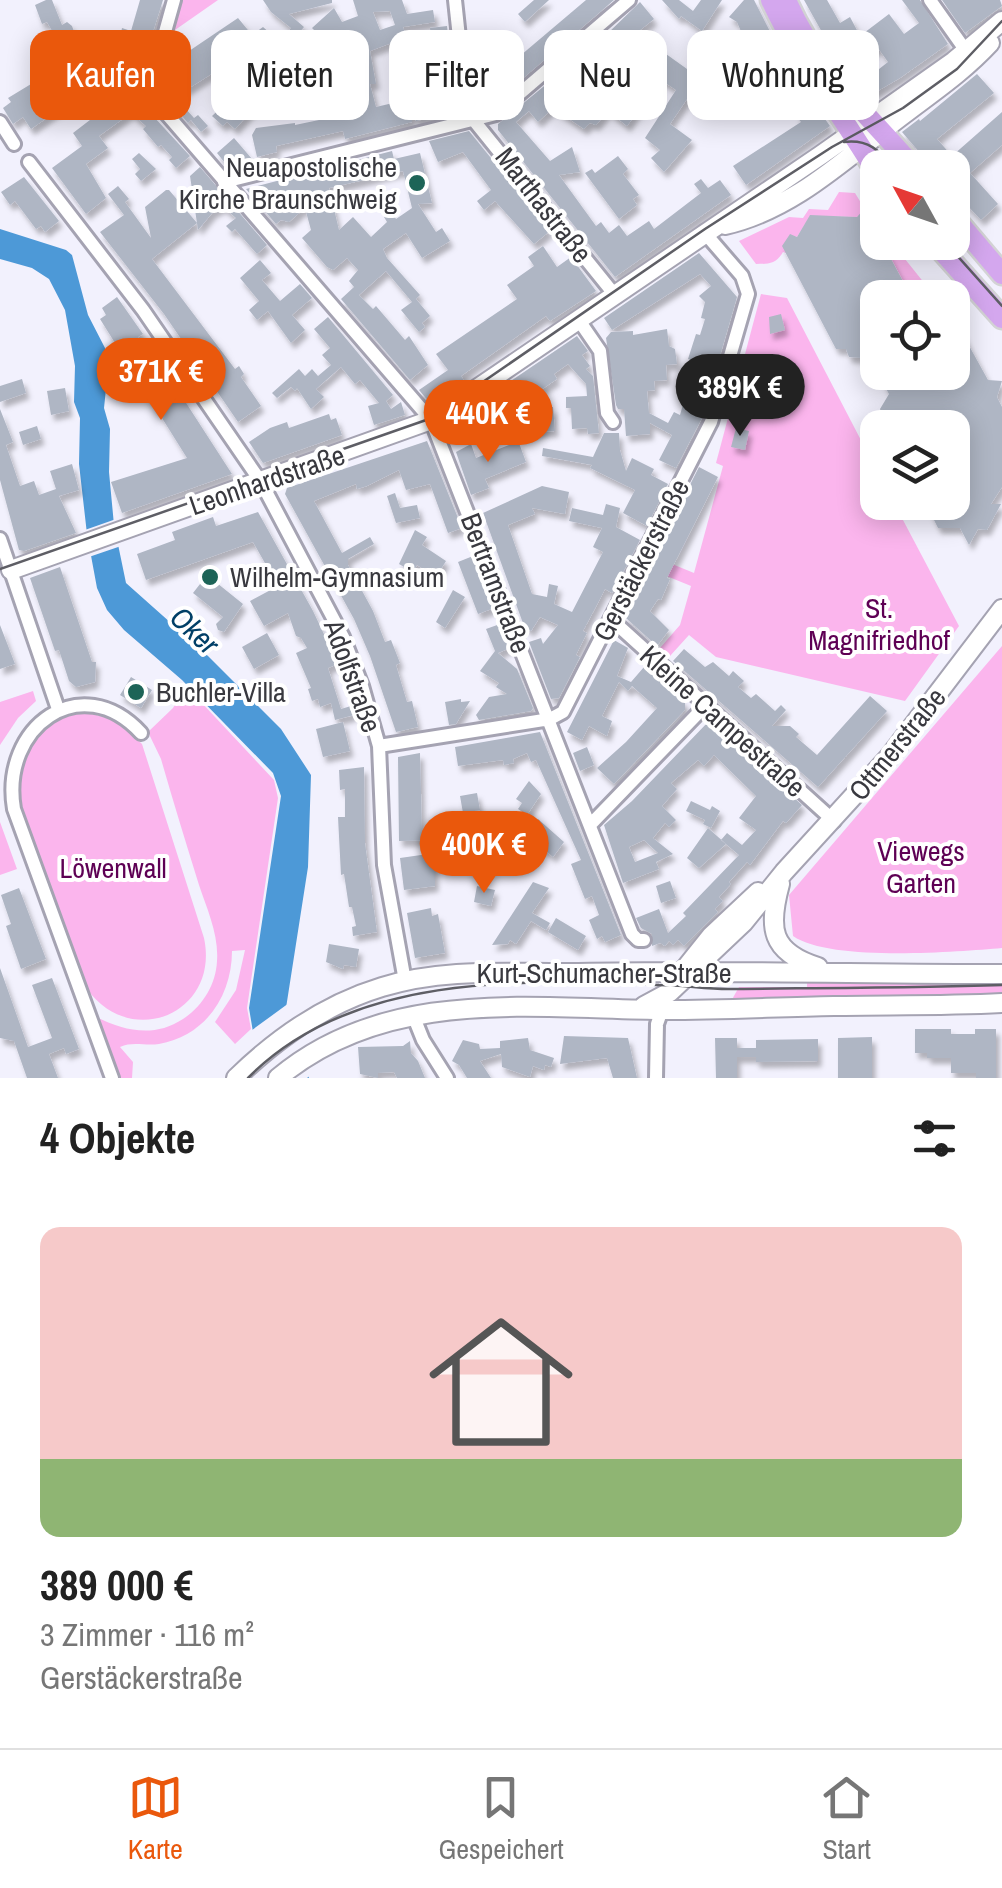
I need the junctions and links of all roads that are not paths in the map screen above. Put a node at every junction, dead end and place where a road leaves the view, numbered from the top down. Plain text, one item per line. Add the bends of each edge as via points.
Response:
1 (174, 0) edge
2 (455, 0) edge
3 (629, 0) edge
4 (771, 0) edge
5 (786, 0) edge
6 (930, 0) edge
7 (1002, 21) edge
8 (1002, 29) edge
9 (166, 30) edge
10 (458, 30) edge
11 (966, 51) junction
12 (524, 90) edge
13 (171, 120) edge
14 (470, 120) edge
15 (475, 120) edge
16 (0, 122) edge
17 (866, 133) junction
18 (14, 144) dead end
19 (871, 150) edge
20 (889, 150) edge
21 (29, 162) dead end
22 (224, 182) junction
23 (707, 230) junction
24 (970, 236) edge
25 (950, 260) edge
26 (1002, 274) edge
27 (614, 294) junction
28 (1002, 318) edge
29 (578, 319) junction
30 (430, 420) junction
31 (613, 422) dead end
32 (261, 482) junction
33 (0, 539) edge
34 (5, 571) edge
35 (1002, 609) edge
36 (612, 620) junction
37 (706, 704) junction
38 (58, 709) junction
39 (550, 719) junction
40 (141, 733) dead end
41 (379, 746) junction
42 (834, 821) junction
43 (590, 824) junction
44 (784, 872) junction
45 (644, 940) dead end
46 (833, 972) junction
47 (1002, 974) edge
48 (683, 978) junction
49 (405, 981) junction
50 (1002, 1003) edge
51 (639, 1008) junction
52 (700, 1009) junction
53 (662, 1010) junction
54 (413, 1015) junction
55 (242, 1072) edge
56 (112, 1078) edge
57 (278, 1078) edge
58 (447, 1078) edge
59 (656, 1078) edge

1 - 9 street
2 - 10 street, Marthastraße
3 - 12 street
4 - 17 main road via 796,52
5 - 17 main road
6 - 11 street
7 - 11 street, Leonhardstraße
8 - 17 street, Leonhardstraße via 958,75
11 - 17 street, Leonhardstraße
13 - 22 street, Bertramstraße
14 - 22 street
15 - 27 street, Marthastraße
16 - 18 street
17 - 19 main road
17 - 20 main road
17 - 23 street, Leonhardstraße via 783,202
21 - 32 street, Adolfstraße via 143,310
22 - 30 street, Bertramstraße
23 - 27 street, Leonhardstraße
23 - 36 street, Gerstäckerstraße via 746,284 746,305 712,422
24 - 26 main road
25 - 28 main road
27 - 29 street, Leonhardstraße
29 - 30 street, Leonhardstraße
29 - 31 street via 600,351
30 - 32 street, Leonhardstraße
30 - 39 street, Bertramstraße
32 - 34 street, Leonhardstraße
32 - 41 street, Adolfstraße via 343,637
33 - 34 street
34 - 38 street
35 - 42 street, Ottmerstraße
36 - 37 street, Kleine Campestraße
36 - 39 street, Gerstäckerstraße via 562,712
37 - 42 street, Kleine Campestraße
37 - 43 street
38 - 40 street via 102,708
38 - 56 street via 22,735 8,788
39 - 41 street
39 - 43 street, Bertramstraße
41 - 49 street, Adolfstraße via 384,865
42 - 44 street, Ottmerstraße
43 - 45 street, Bertramstraße via 632,934
44 - 46 street via 772,918 776,939 798,960
44 - 48 street, Ottmerstraße via 726,922
46 - 47 street, Kurt-Schumacher-Straße
46 - 48 street, Kurt-Schumacher-Straße
48 - 49 street, Kurt-Schumacher-Straße via 655,971 514,971
48 - 51 street
48 - 52 street
48 - 53 street
49 - 55 street, Kurt-Schumacher-Straße via 344,1002 297,1028
50 - 52 street, Kurt-Schumacher-Straße
51 - 53 street, Kurt-Schumacher-Straße
51 - 54 street, Kurt-Schumacher-Straße via 510,1006
52 - 53 street, Kurt-Schumacher-Straße
53 - 59 street
54 - 57 street, Kurt-Schumacher-Straße via 354,1032
54 - 58 street

